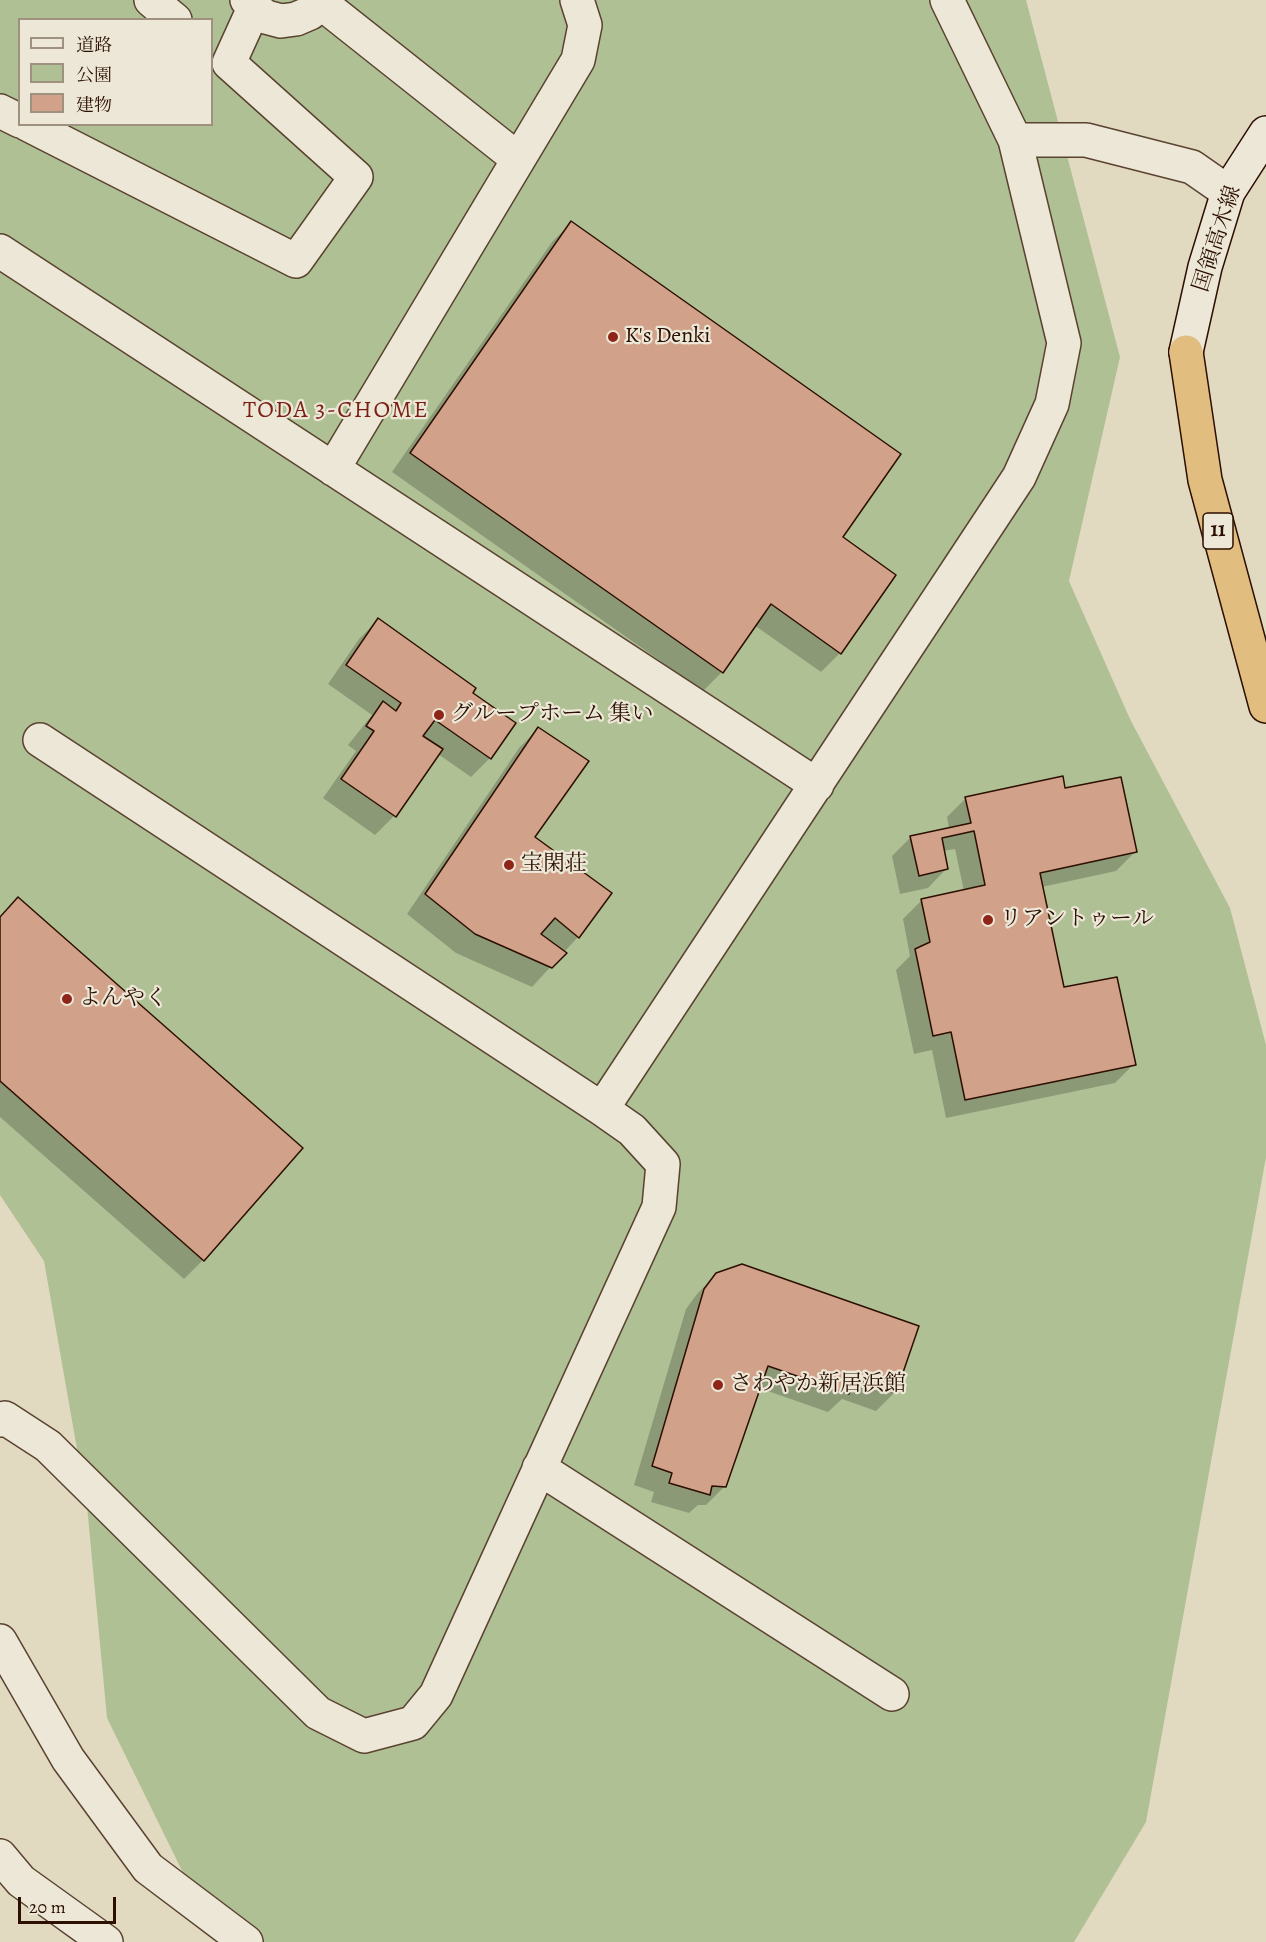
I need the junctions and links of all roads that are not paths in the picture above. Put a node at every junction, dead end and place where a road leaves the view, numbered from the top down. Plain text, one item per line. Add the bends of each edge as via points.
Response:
1 (151, 0) edge
2 (577, 0) edge
3 (947, 0) edge
4 (321, 1) edge
5 (251, 4) edge
6 (173, 18) edge
7 (220, 56) edge
8 (0, 111) edge
9 (18, 120) edge
10 (31, 126) edge
11 (1266, 133) edge
12 (1015, 140) junction
13 (518, 159) junction
14 (1228, 192) junction
15 (0, 251) edge
16 (1186, 352) joint
17 (333, 469) junction
18 (1266, 706) edge
19 (40, 740) dead end
20 (817, 786) junction
21 (602, 1109) junction
22 (0, 1420) edge
23 (539, 1468) junction
24 (0, 1641) edge
25 (892, 1694) dead end
26 (0, 1856) edge
27 (106, 1942) edge
28 (246, 1942) edge

1 - 6 street
2 - 13 street via 585,25 578,60
3 - 12 street
4 - 5 street via 310,13 281,21 266,17
4 - 13 street
5 - 7 street
7 - 10 street via 356,177 296,261
8 - 9 street
11 - 14 street, 国領高木線
12 - 14 street via 1086,140 1192,167
12 - 20 street via 1064,343 1052,404 1019,477
13 - 17 street
14 - 16 street, 国領高木線 via 1205,267
15 - 17 street
16 - 18 highway, 11 via 1204,480
17 - 20 street
19 - 21 street
20 - 21 street
21 - 23 street via 632,1130 663,1164 658,1207
22 - 23 street via 5,1418 48,1446 318,1713 364,1736 413,1723 436,1695
23 - 25 street
24 - 28 street via 68,1759 148,1868
26 - 27 street via 21,1881

